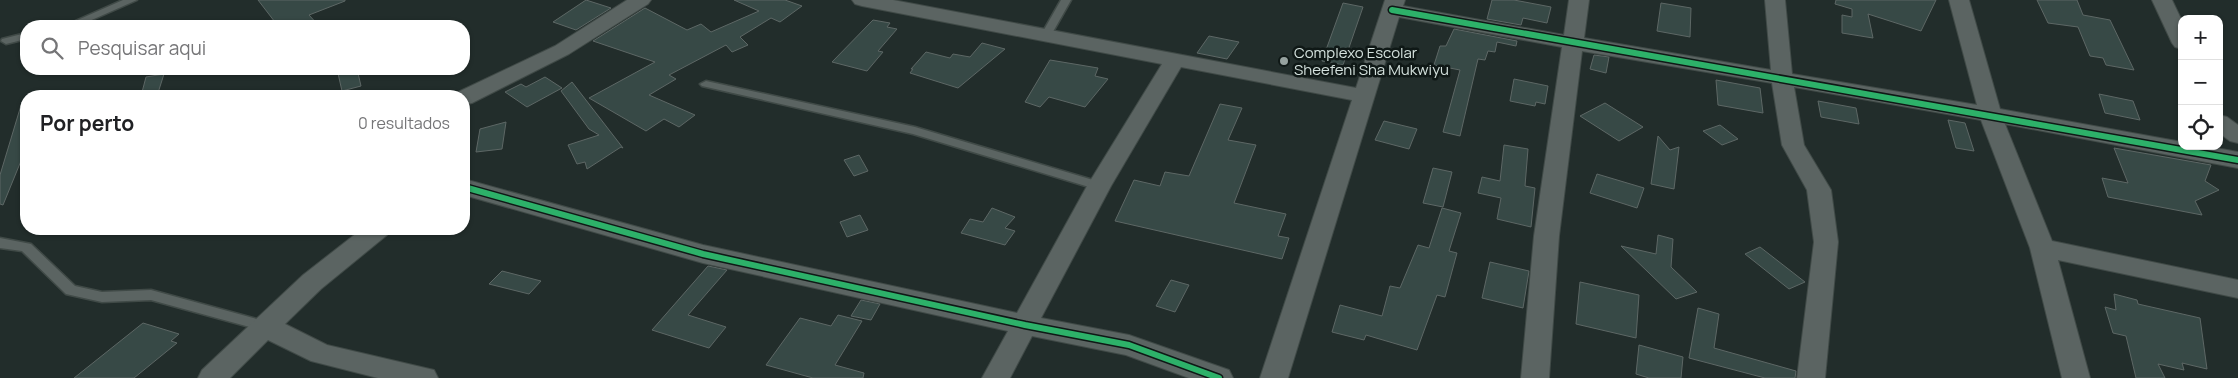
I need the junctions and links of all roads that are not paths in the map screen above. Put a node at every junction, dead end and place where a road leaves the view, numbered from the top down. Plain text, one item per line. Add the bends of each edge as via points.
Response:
1 (132, 0) edge
2 (641, 0) edge
3 (862, 0) edge
4 (1066, 0) edge
5 (1579, 0) edge
6 (1774, 0) edge
7 (1959, 0) edge
8 (2162, 0) edge
9 (1393, 5) edge
10 (83, 20) edge
11 (2178, 34) edge
12 (1046, 35) junction
13 (20, 38) edge
14 (6, 41) dead end
15 (1572, 44) junction
16 (1175, 60) junction
17 (1782, 78) junction
18 (706, 84) dead end
19 (470, 95) edge
20 (1364, 96) junction
21 (1990, 112) junction
22 (2223, 125) edge
23 (2238, 136) edge
24 (2238, 160) edge
25 (1099, 186) junction
26 (470, 189) edge
27 (371, 235) edge
28 (0, 243) edge
29 (2042, 248) junction
30 (2238, 289) edge
31 (1025, 325) junction
32 (264, 326) junction
33 (212, 378) edge
34 (424, 378) edge
35 (996, 378) edge
36 (1219, 378) edge
37 (1274, 378) edge
38 (1535, 378) edge
39 (1811, 378) edge
40 (2076, 378) edge

1 - 10 lane
2 - 19 street via 562,50
3 - 12 street
4 - 12 lane
5 - 15 street
6 - 17 street
7 - 21 street
8 - 11 street
9 - 15 street
9 - 20 street
12 - 16 street
13 - 14 lane
15 - 17 street
15 - 38 street via 1554,168
16 - 20 street
16 - 25 street
17 - 21 street
17 - 39 street via 1793,145 1819,190 1826,242
18 - 25 lane via 915,131
20 - 37 street
21 - 24 street
21 - 29 street
22 - 23 street
25 - 31 street
26 - 31 street via 704,254
27 - 32 street
28 - 32 lane via 26,247 71,290 102,297 151,295
29 - 30 street
29 - 40 street
31 - 35 street
31 - 36 street via 1130,345
32 - 33 street
32 - 34 street via 321,354

